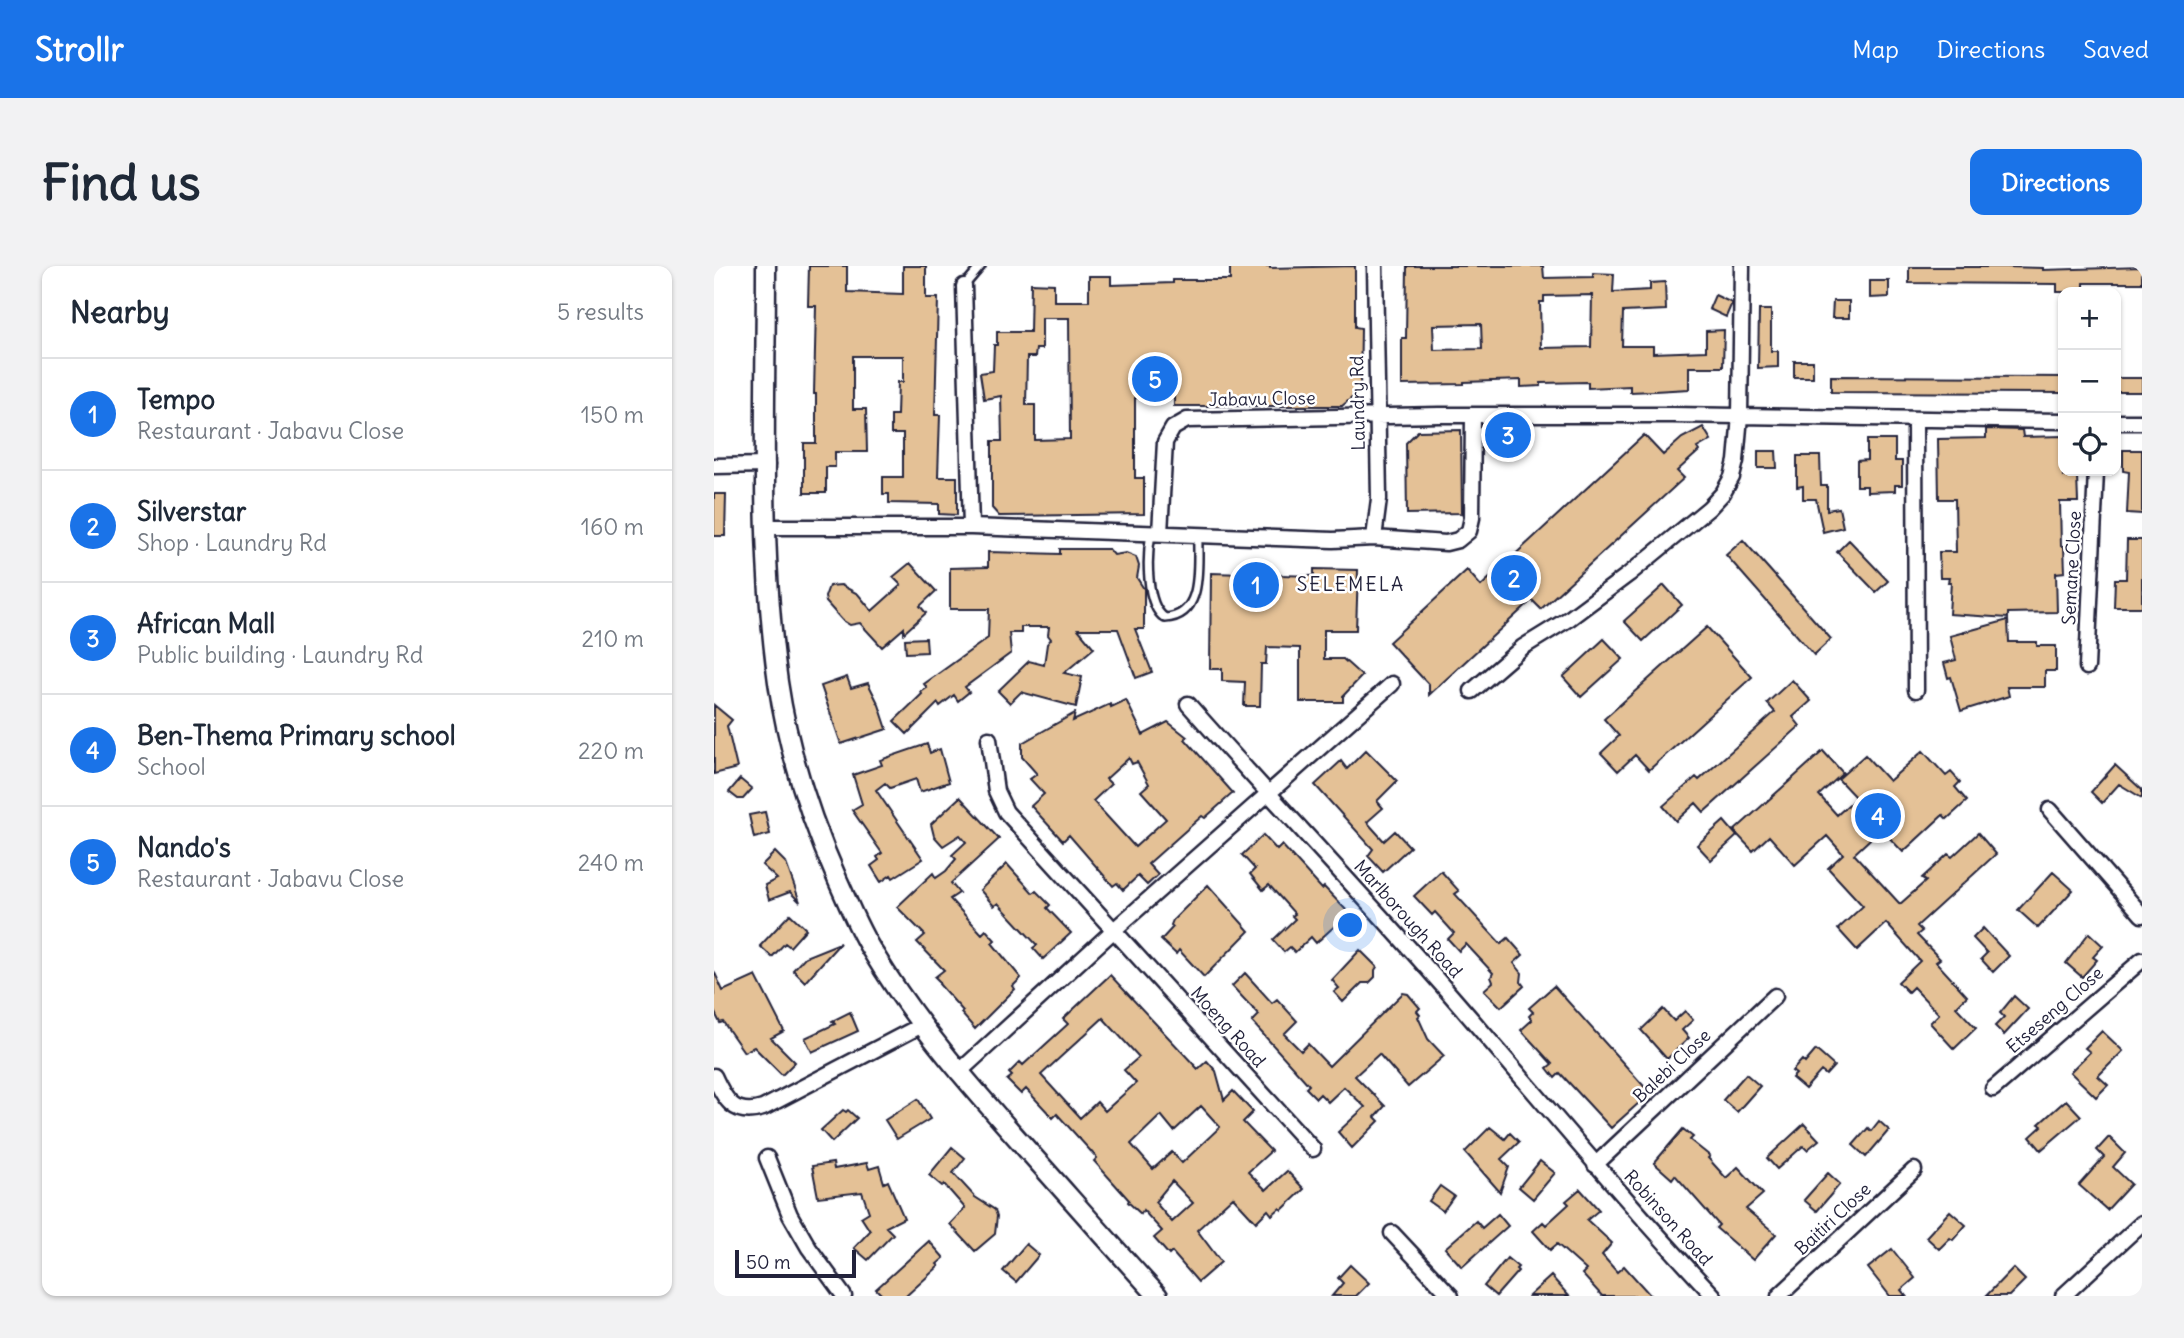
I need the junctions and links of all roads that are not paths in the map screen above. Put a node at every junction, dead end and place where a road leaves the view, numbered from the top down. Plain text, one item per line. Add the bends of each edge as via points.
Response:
1 (765, 266) edge
2 (981, 266) edge
3 (1375, 266) edge
4 (1741, 266) edge
5 (964, 286) joint
6 (1473, 415) junction
7 (1378, 416) junction
8 (1740, 416) junction
9 (1915, 419) junction
10 (2058, 421) edge
11 (2121, 422) edge
12 (2142, 422) edge
13 (766, 465) junction
14 (714, 466) edge
15 (2096, 476) edge
16 (766, 527) junction
17 (971, 527) junction
18 (1155, 533) junction
19 (1198, 535) junction
20 (1374, 538) junction
21 (2087, 667) dead end
22 (1392, 684) dead end
23 (1916, 690) dead end
24 (1472, 691) dead end
25 (1188, 704) dead end
26 (989, 739) dead end
27 (1267, 794) junction
28 (2050, 810) dead end
29 (2142, 915) edge
30 (1114, 930) junction
31 (2142, 960) edge
32 (1775, 996) dead end
33 (922, 1025) junction
34 (958, 1073) junction
35 (716, 1081) edge
36 (1993, 1089) dead end
37 (1313, 1149) dead end
38 (767, 1158) dead end
39 (1595, 1165) junction
40 (1914, 1170) dead end
41 (2142, 1223) edge
42 (1392, 1233) dead end
43 (844, 1296) edge
44 (1158, 1296) edge
45 (1451, 1296) edge
46 (1714, 1296) edge
47 (1779, 1296) edge
48 (2063, 1296) edge

1 - 13 street
2 - 5 lane
3 - 7 street, Laundry Rd
4 - 8 street
5 - 17 street
6 - 7 street, Jabavu Close
6 - 8 street, Jabavu Close
6 - 20 street via 1469,531 1446,544
7 - 18 street, Jabavu Close via 1188,420 1173,428 1165,442
7 - 20 street, Laundry Rd via 1379,499
8 - 9 street, Jabavu Close
8 - 24 street via 1732,477 1709,508 1597,598 1523,647
9 - 10 street, Jabavu Close
9 - 23 street
11 - 12 street
13 - 14 street
13 - 16 street
15 - 21 street, Semane Close
16 - 17 street
16 - 33 street via 779,684 802,788 859,927
17 - 18 street
18 - 19 street
18 - 19 lane via 1148,564 1151,593 1154,607 1165,618 1181,615 1194,598
19 - 20 street
22 - 27 street
25 - 27 street, Marlborough Road
26 - 30 street, Moeng Road via 996,791 1006,812
27 - 30 street
27 - 39 street, Marlborough Road via 1414,953
28 - 29 street
30 - 34 street
30 - 37 street, Moeng Road
31 - 36 street, Etseseng Close
32 - 39 street, Balebi Close
33 - 34 street
33 - 35 street via 752,1111 728,1102
34 - 44 street
38 - 43 street via 790,1215
39 - 46 street, Robinson Road
40 - 47 street, Baitiri Close
41 - 48 street
42 - 45 street

